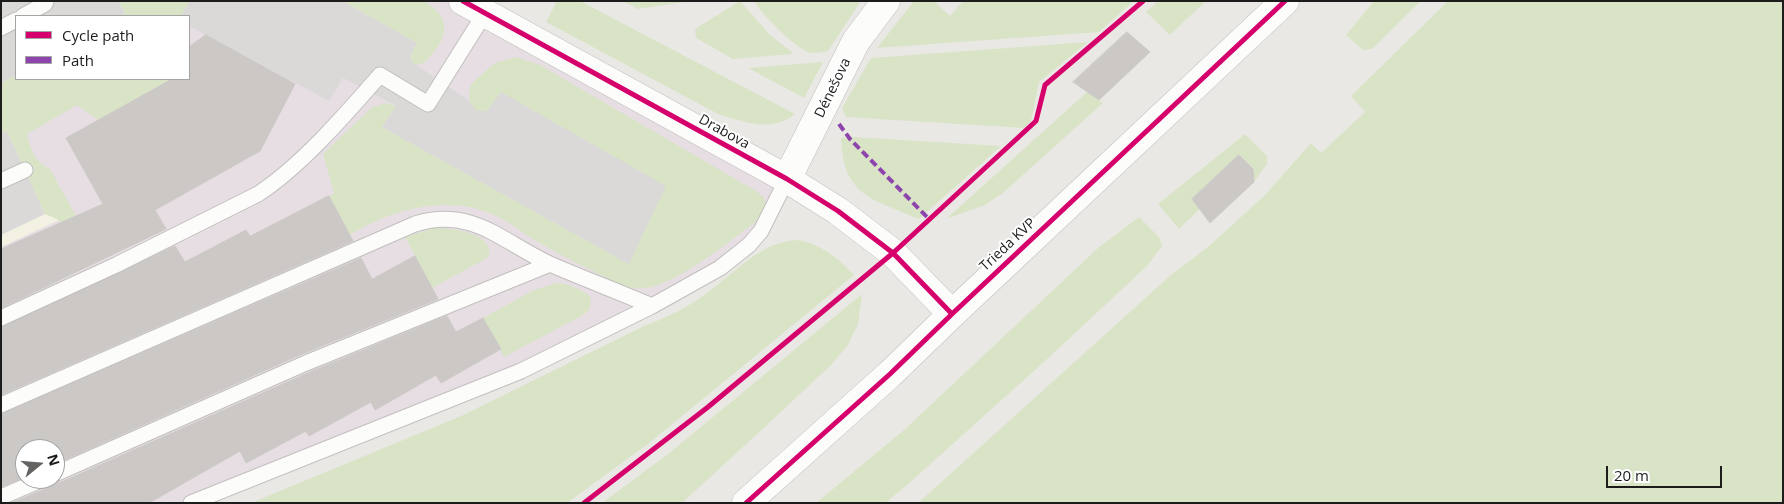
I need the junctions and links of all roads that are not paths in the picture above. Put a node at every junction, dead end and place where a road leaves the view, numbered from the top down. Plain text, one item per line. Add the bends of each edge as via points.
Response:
1 (46, 1) edge
2 (886, 1) edge
3 (1285, 1) edge
4 (474, 7) edge
5 (25, 15) edge
6 (15, 21) edge
7 (1, 28) edge
8 (25, 170) dead end
9 (787, 179) junction
10 (1, 181) edge
11 (550, 264) junction
12 (652, 306) junction
13 (952, 314) junction
14 (1, 318) edge
15 (1, 405) edge
16 (65, 470) edge
17 (20, 489) edge
18 (1, 497) edge
19 (191, 503) edge
20 (746, 503) edge

1 - 5 lane
2 - 9 street, Dénešova via 856,41
3 - 13 street, Trieda KVP
4 - 9 street, Drabova
4 - 14 lane via 428,104 380,75 293,167 258,194 116,266
6 - 7 lane
8 - 10 lane
9 - 12 lane via 761,231 749,245 720,268
9 - 13 street, Drabova via 838,211 893,253
11 - 12 lane
11 - 15 lane via 495,232 467,220 432,218 172,328
11 - 16 lane via 306,363
12 - 19 lane via 521,370
13 - 20 street, Trieda KVP
17 - 18 lane

